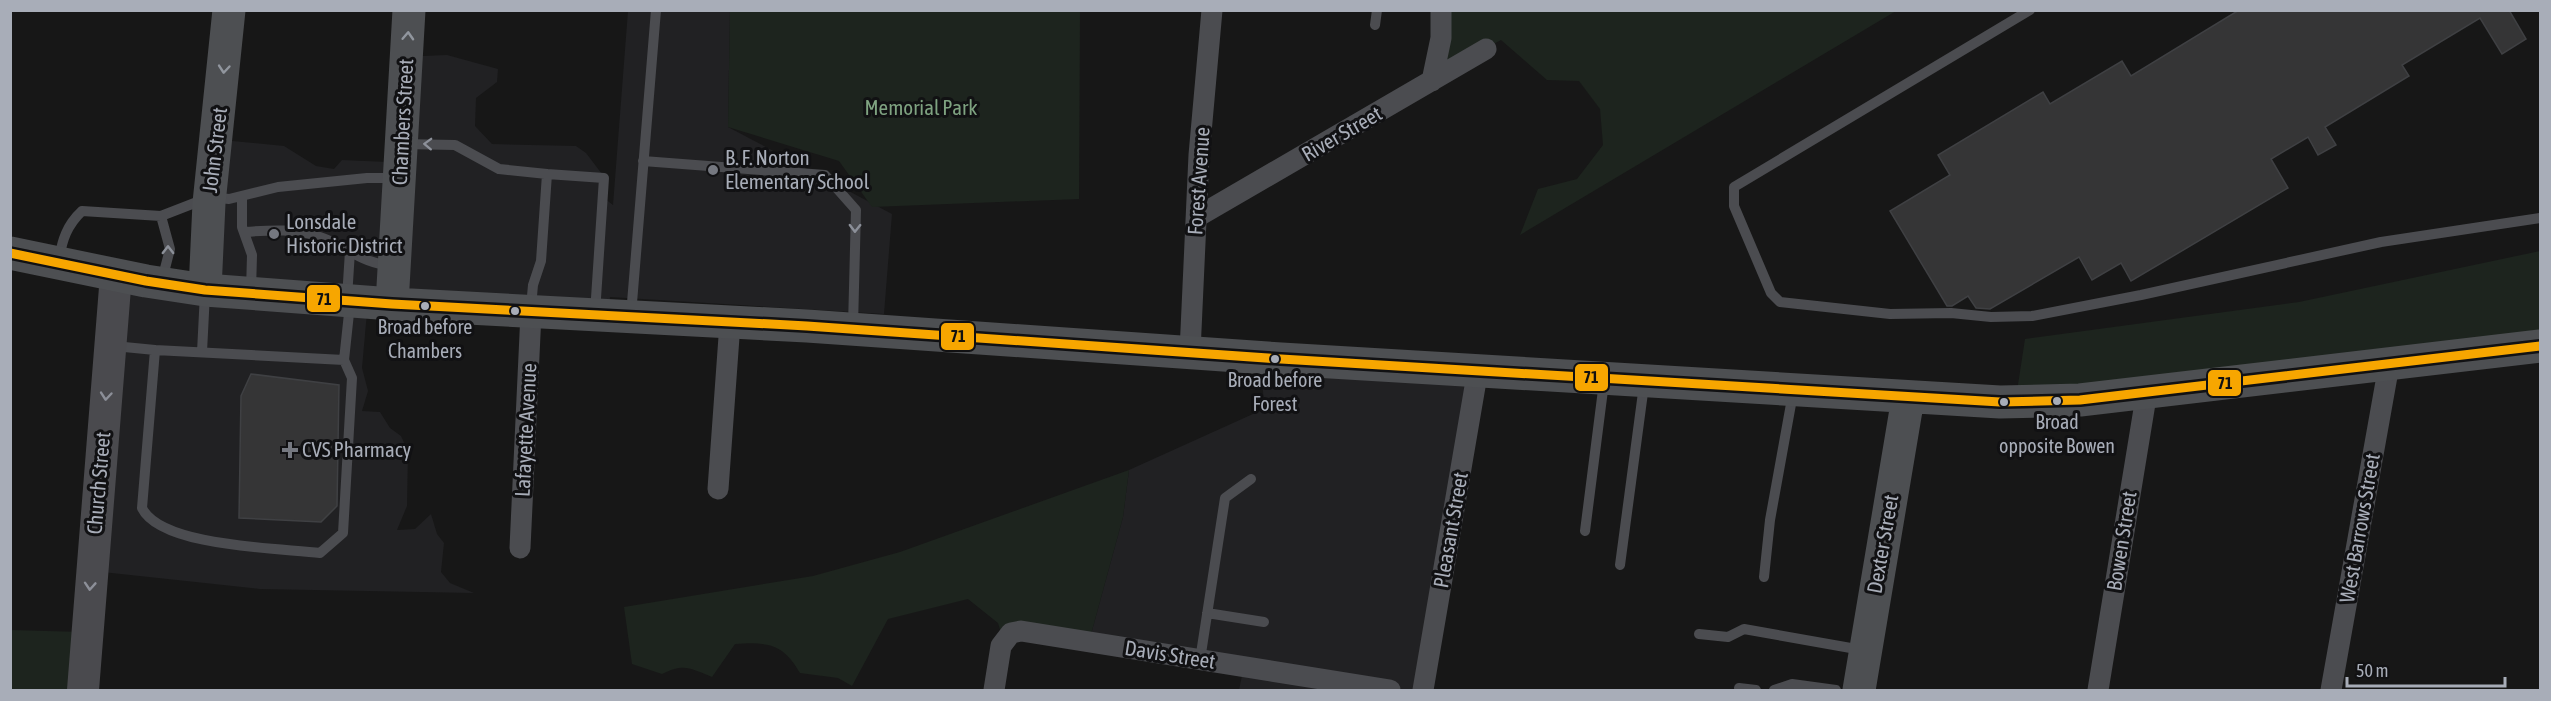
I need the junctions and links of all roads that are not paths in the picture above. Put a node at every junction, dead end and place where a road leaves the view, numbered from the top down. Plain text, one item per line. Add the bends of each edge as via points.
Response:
1 (229, 10) edge
2 (409, 10) edge
3 (656, 10) edge
4 (1212, 10) edge
5 (1377, 10) edge
6 (1441, 10) edge
7 (2030, 10) edge
8 (1375, 25) dead end
9 (1486, 50) dead end
10 (1432, 81) junction
11 (402, 144) junction
12 (643, 160) junction
13 (547, 174) junction
14 (399, 178) junction
15 (210, 197) junction
16 (242, 197) junction
17 (161, 216) junction
18 (1197, 217) junction
19 (2541, 218) edge
20 (244, 232) junction
21 (350, 251) junction
22 (10, 253) edge
23 (59, 263) junction
24 (395, 265) junction
25 (116, 275) junction
26 (161, 283) junction
27 (205, 290) junction
28 (251, 294) junction
29 (349, 301) junction
30 (392, 304) junction
31 (531, 313) junction
32 (595, 316) junction
33 (631, 318) junction
34 (730, 323) junction
35 (853, 329) junction
36 (110, 346) junction
37 (2541, 346) edge
38 (155, 350) junction
39 (202, 352) junction
40 (1190, 352) junction
41 (344, 360) junction
42 (2389, 365) junction
43 (1478, 369) junction
44 (1605, 376) junction
45 (1645, 379) junction
46 (1794, 389) junction
47 (2147, 391) junction
48 (1908, 398) junction
49 (1251, 479) dead end
50 (718, 489) dead end
51 (1585, 531) dead end
52 (520, 548) dead end
53 (1620, 565) dead end
54 (1764, 577) dead end
55 (1207, 613) junction
56 (1264, 622) dead end
57 (1699, 634) dead end
58 (1865, 650) junction
59 (1200, 660) junction
60 (84, 675) edge
61 (1739, 688) dead end
62 (994, 690) edge
63 (1390, 690) edge
64 (1424, 690) edge
65 (1756, 690) edge
66 (1774, 690) edge
67 (1836, 690) edge
68 (1858, 690) edge
69 (2098, 690) edge
70 (2331, 690) edge

1 -> 15 main road, John Street
11 -> 2 main road, Chambers Street
3 - 12 lane
4 - 18 street, Forest Avenue
5 - 8 lane
6 - 10 street via 1441,38
7 - 19 lane via 1734,187 1734,206 1771,293 1780,302 1890,314 2032,316 2381,242
9 - 10 street, River Street
10 - 18 street, River Street
13 -> 11 lane via 499,169 455,145
11 - 14 main road, Chambers Street
12 - 33 lane
12 -> 35 lane via 825,175 856,210
13 - 31 lane via 541,261 533,285
13 - 32 lane via 604,178
14 - 16 lane via 278,187
14 - 24 main road, Chambers Street
15 - 16 lane
15 - 17 lane
15 - 27 main road, John Street
16 - 20 lane
17 - 23 lane via 82,211 65,234
26 -> 17 lane via 170,249
18 - 40 street, Forest Avenue
20 - 21 lane via 287,231 319,236
20 - 28 lane via 252,255
21 - 24 lane via 374,263
21 - 29 lane
22 - 23 main road
23 - 25 main road
24 - 30 main road, Chambers Street
25 - 26 main road
25 - 36 main road, Church Street
26 - 27 main road
27 - 28 main road
27 - 39 lane
28 - 29 main road
29 - 30 main road
29 - 41 lane
30 - 31 main road
31 - 32 main road
31 - 52 street, Lafayette Avenue
32 - 33 main road
33 - 34 main road
34 - 35 main road
34 - 50 street
35 - 40 main road
36 - 38 lane
36 -> 60 main road, Church Street
37 - 42 main road
38 - 39 lane
38 - 41 lane via 142,508 147,518 188,538 320,553 344,533 352,378
39 - 41 lane
40 - 43 main road
42 - 47 main road
42 - 70 street, West Barrows Street
43 - 44 main road
43 - 64 street, Pleasant Street
44 - 45 main road
44 - 51 lane
45 - 46 main road
45 - 53 lane
46 - 48 main road
46 - 54 lane via 1770,520
47 - 48 main road via 2058,401
47 - 69 street, Bowen Street
48 - 58 main road, Dexter Street
49 - 55 lane via 1225,498
55 - 56 lane
55 - 59 lane
57 - 58 lane via 1728,637 1744,629
58 - 68 main road, Dexter Street
59 - 62 street, Davis Street via 1021,631 1011,633 1002,646
59 - 63 street, Davis Street
61 - 65 lane
66 - 67 lane via 1792,684

